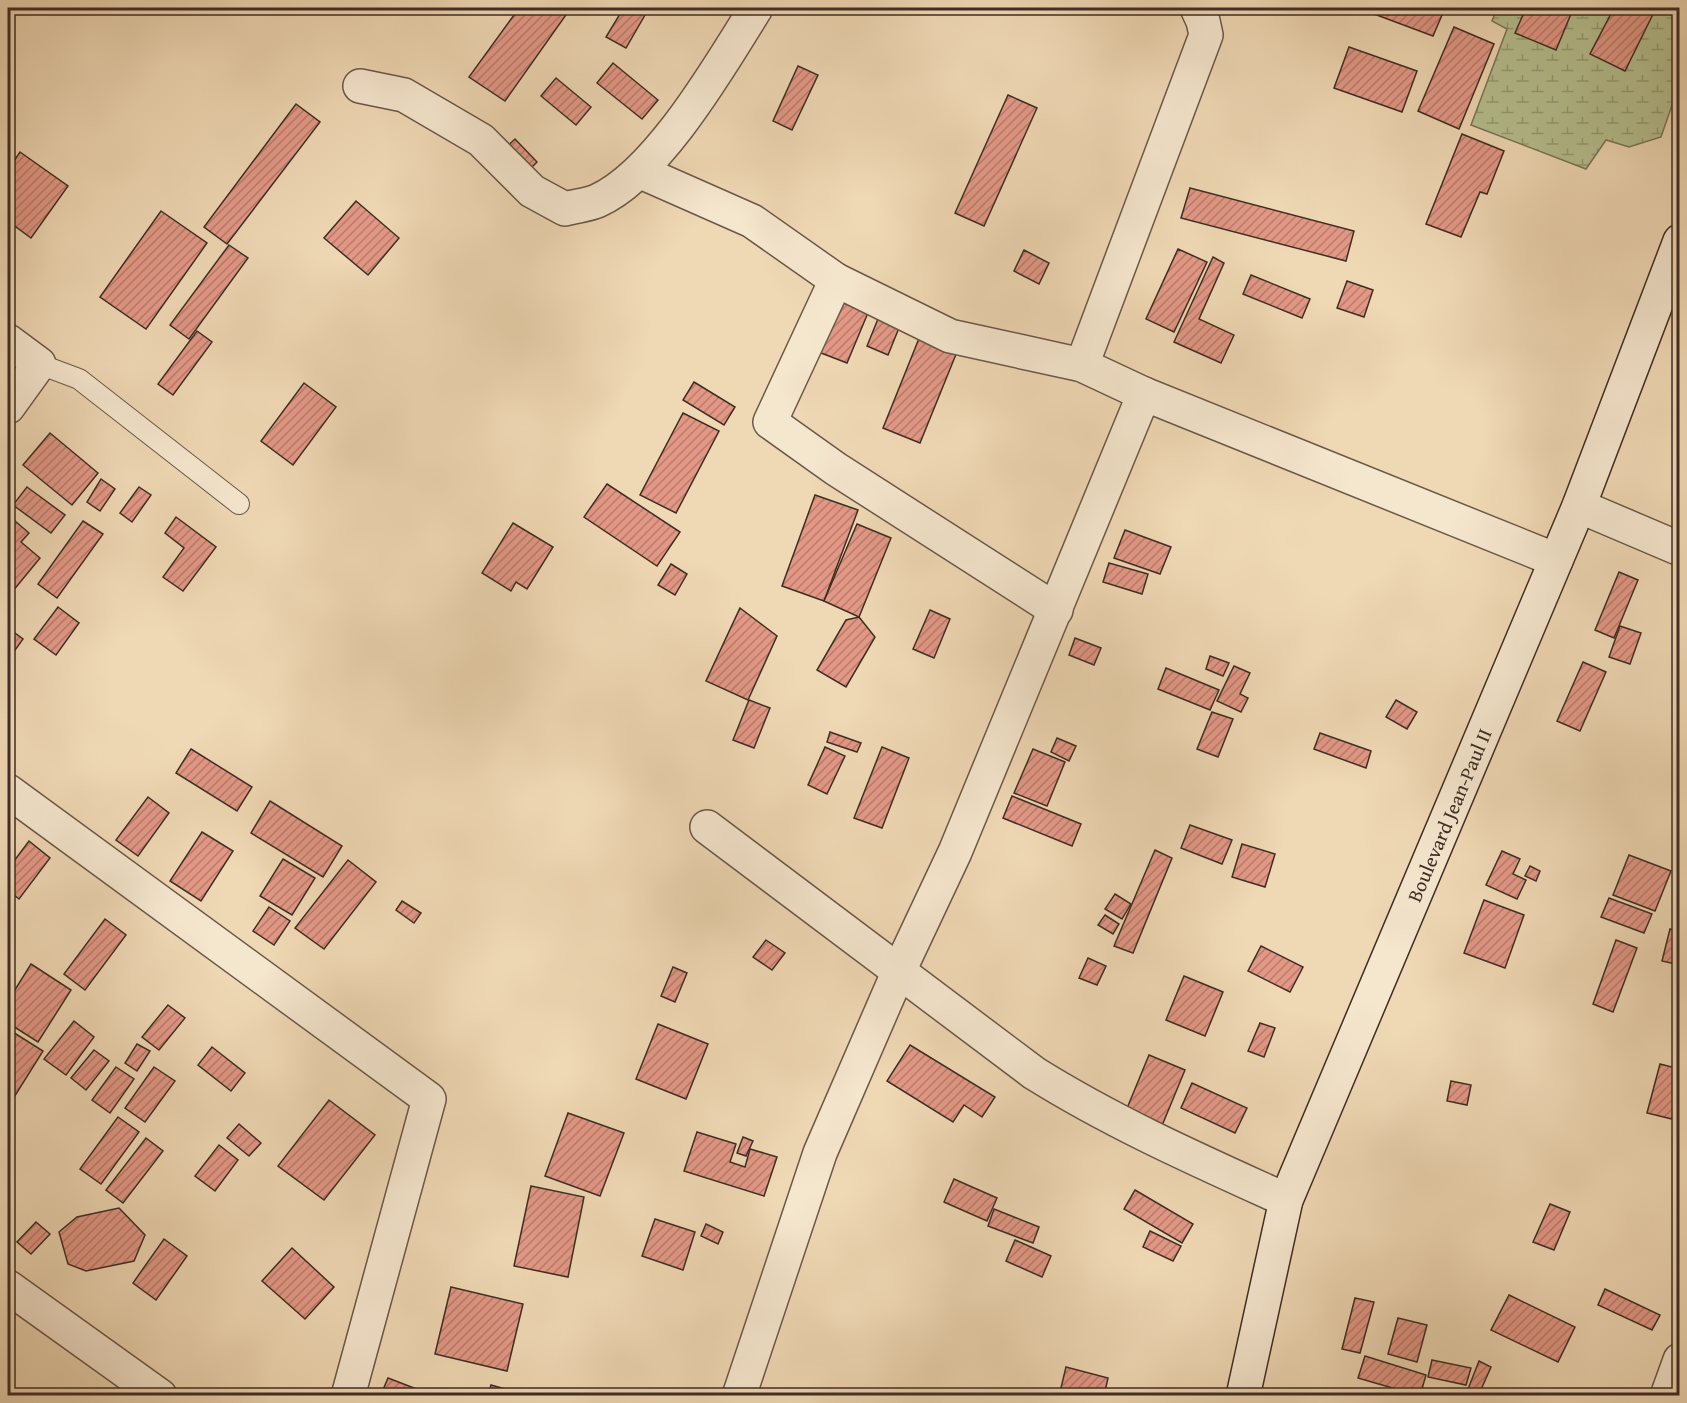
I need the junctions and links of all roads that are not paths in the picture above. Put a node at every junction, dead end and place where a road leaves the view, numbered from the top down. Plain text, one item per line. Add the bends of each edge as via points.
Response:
1 (756, 8) edge
2 (1225, 8) edge
3 (1201, 21) edge
4 (360, 86) dead end
5 (641, 172) junction
6 (1680, 241) edge
7 (836, 280) junction
8 (8, 341) edge
9 (39, 364) junction
10 (1082, 365) junction
11 (1144, 394) junction
12 (8, 407) edge
13 (239, 504) dead end
14 (1579, 506) junction
15 (1680, 549) edge
16 (1556, 560) junction
17 (1056, 610) junction
18 (8, 791) edge
19 (707, 827) dead end
20 (898, 973) junction
21 (1286, 1200) junction
22 (8, 1287) edge
23 (1680, 1360) edge
24 (1247, 1394) edge
25 (160, 1395) edge
26 (348, 1395) edge
27 (739, 1395) edge
28 (1667, 1395) edge

1 - 5 street via 696,100
2 - 3 street
3 - 10 street
4 - 5 street via 404,95 481,140 532,191 566,209 597,201
5 - 7 street via 752,221
6 - 14 street, Boulevard Jean-Paul II
7 - 10 street via 950,336
7 - 17 street via 770,422 836,469
8 - 9 street
9 - 12 street
9 - 13 lane via 79,379
10 - 11 street
11 - 16 street
11 - 17 street
14 - 15 street
14 - 16 street, Boulevard Jean-Paul II
16 - 21 street, Boulevard Jean-Paul II
17 - 20 street via 955,852
18 - 26 street via 429,1099
19 - 20 street
20 - 21 street via 1070,1096 1156,1141
20 - 27 street via 820,1153
21 - 24 street, Boulevard Jean-Paul II
22 - 25 street
23 - 28 street

